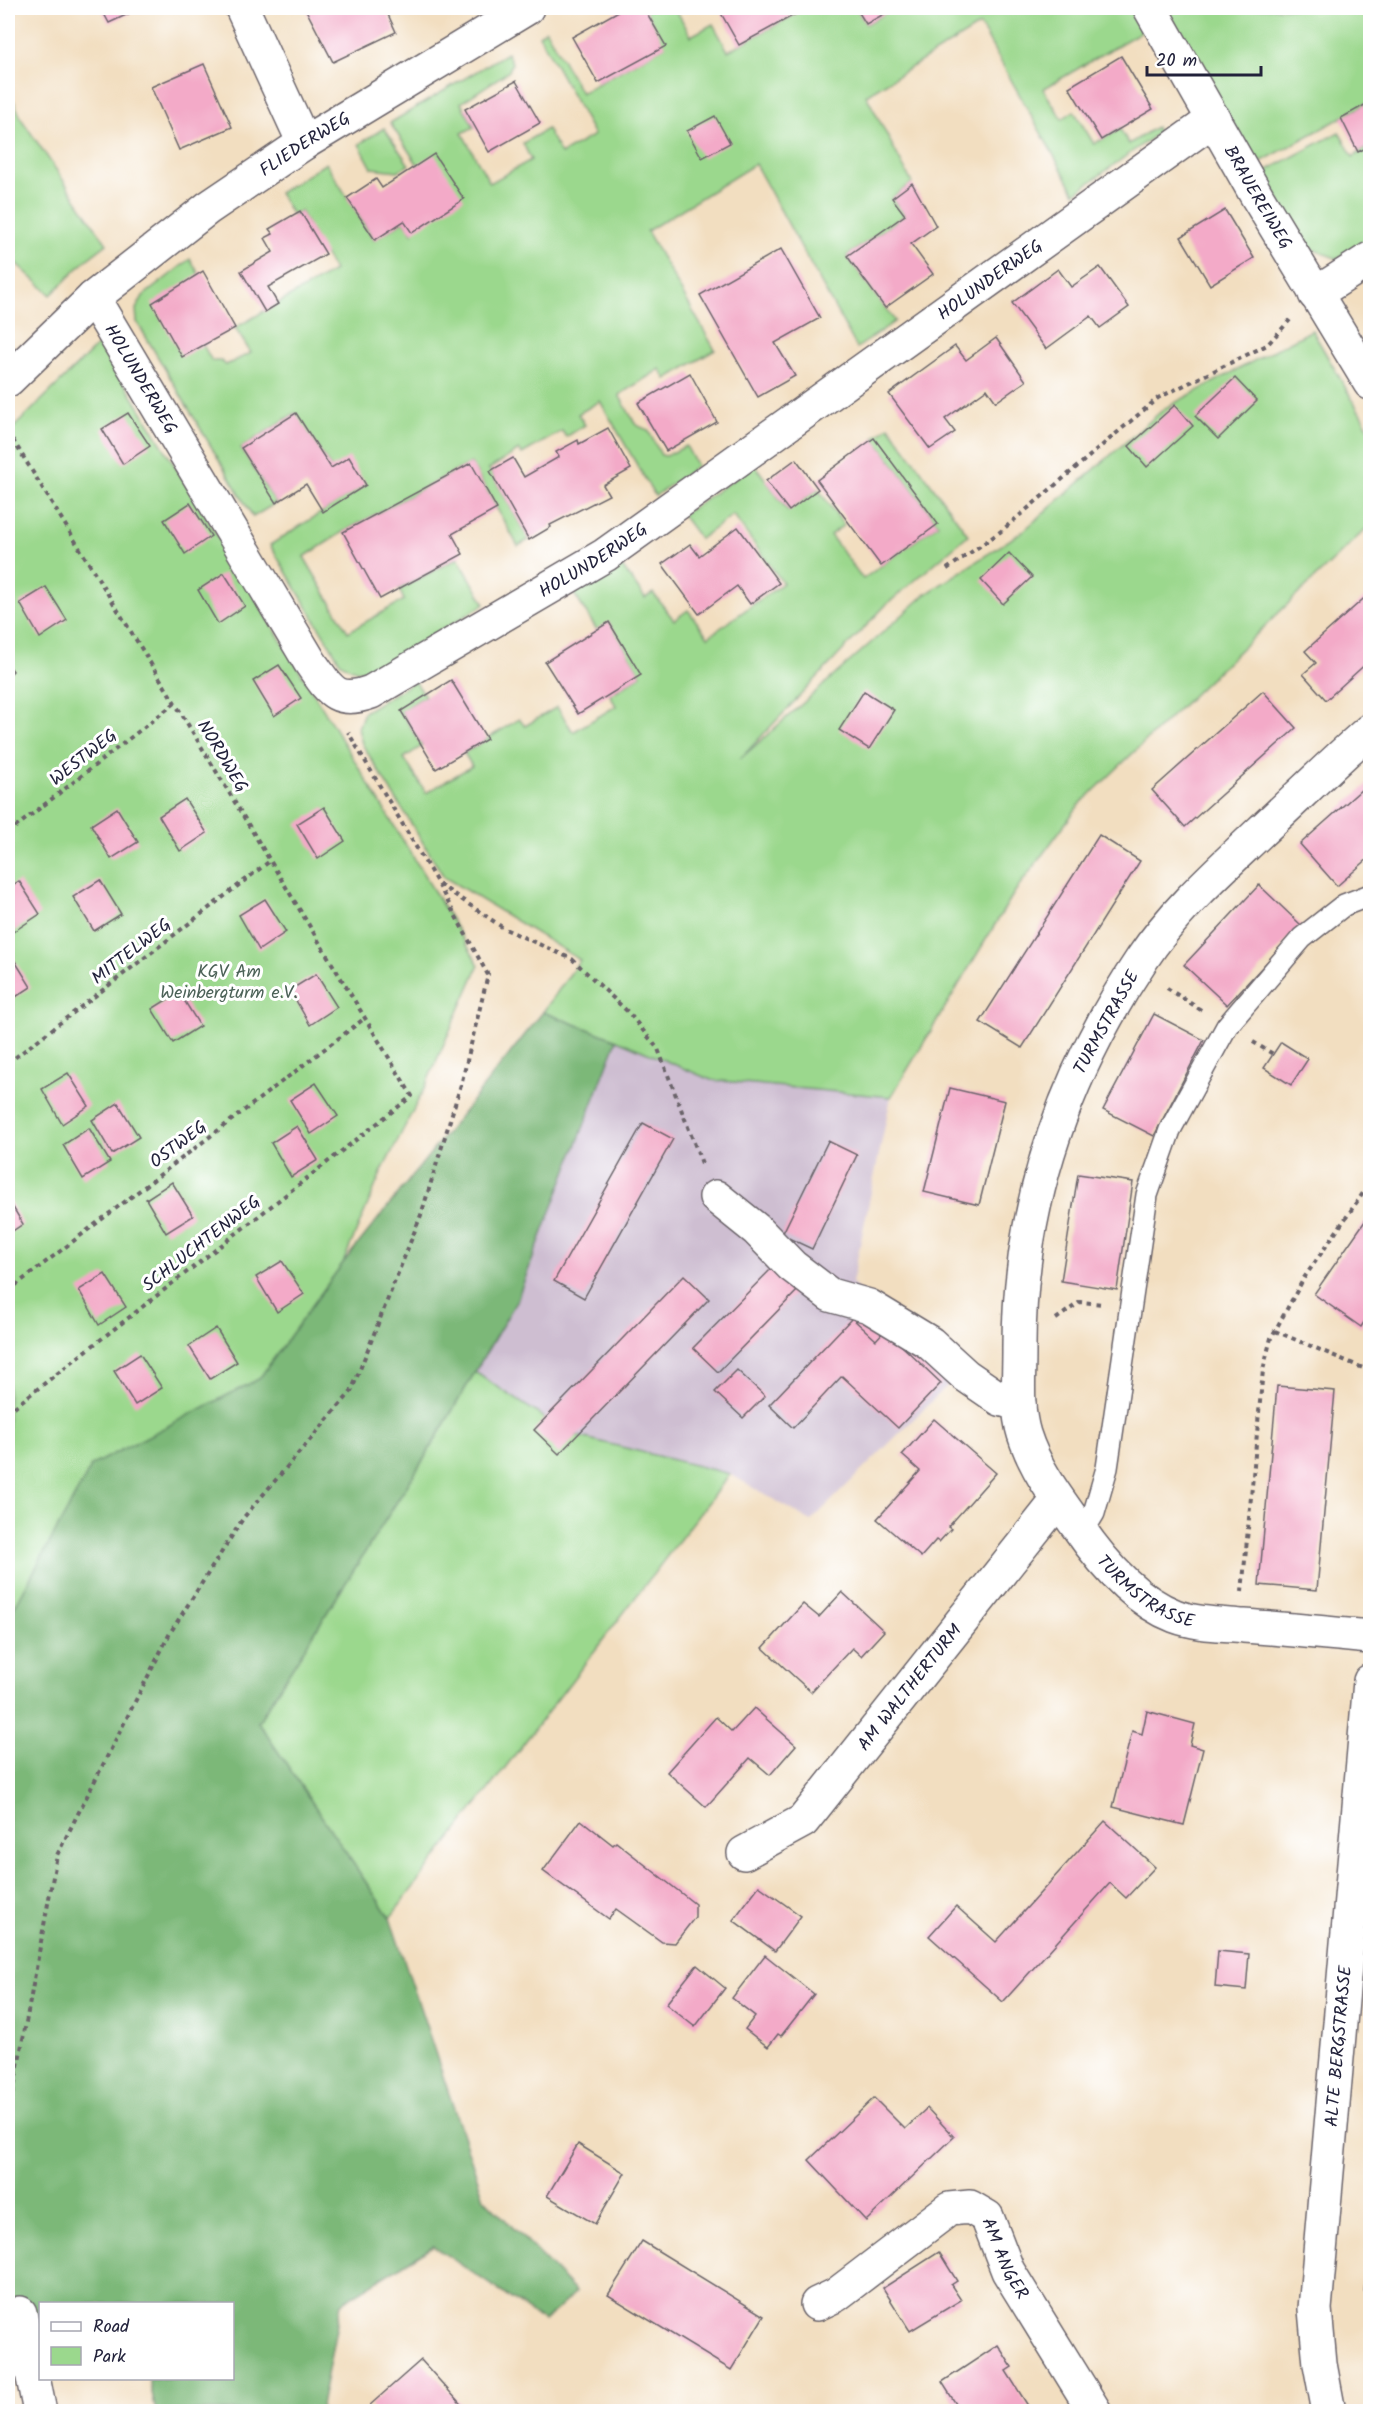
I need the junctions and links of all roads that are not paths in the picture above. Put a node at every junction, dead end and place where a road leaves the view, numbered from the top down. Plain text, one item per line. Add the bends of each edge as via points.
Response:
1 (242, 8) edge
2 (527, 8) edge
3 (1150, 8) edge
4 (1214, 119) junction
5 (304, 143) junction
6 (1371, 259) edge
7 (1316, 294) junction
8 (93, 298) junction
9 (8, 380) edge
10 (1371, 383) edge
11 (1371, 730) edge
12 (1371, 895) edge
13 (716, 1197) road end
14 (1019, 1404) junction
15 (1058, 1500) junction
16 (1082, 1533) junction
17 (1371, 1637) edge
18 (1371, 1681) edge
19 (744, 1852) dead end
20 (817, 2304) dead end
21 (20, 2313) dead end
22 (40, 2412) edge
23 (1095, 2412) edge
24 (1329, 2412) edge

1 - 5 street
2 - 5 street, FLIEDERWEG
3 - 4 street, BRAUEREIWEG
4 - 7 street, BRAUEREIWEG
4 - 8 street, HOLUNDERWEG via 605,555 358,697 343,698 328,687 310,662
5 - 8 street, FLIEDERWEG via 208,208
6 - 7 street
7 - 10 street, BRAUEREIWEG
8 - 9 street, FLIEDERWEG
11 - 14 street, TURMSTRASSE via 1206,884 1144,955 1074,1079 1054,1133 1025,1253
12 - 16 lane via 1344,905 1302,938 1227,1026 1170,1130 1147,1195 1107,1468 1094,1513
13 - 14 street via 830,1295 868,1306 930,1343 965,1375 1000,1399
14 - 15 street, TURMSTRASSE via 1024,1434
15 - 16 street, TURMSTRASSE
15 - 19 street, AM WALTHERTURM via 803,1821
16 - 17 street, TURMSTRASSE via 1114,1574 1176,1616 1207,1623
18 - 24 street, ALTE BERGSTRASSE via 1315,2309
20 - 23 street, AM ANGER via 836,2295 949,2210 970,2206 987,2217 1008,2271
21 - 22 street

